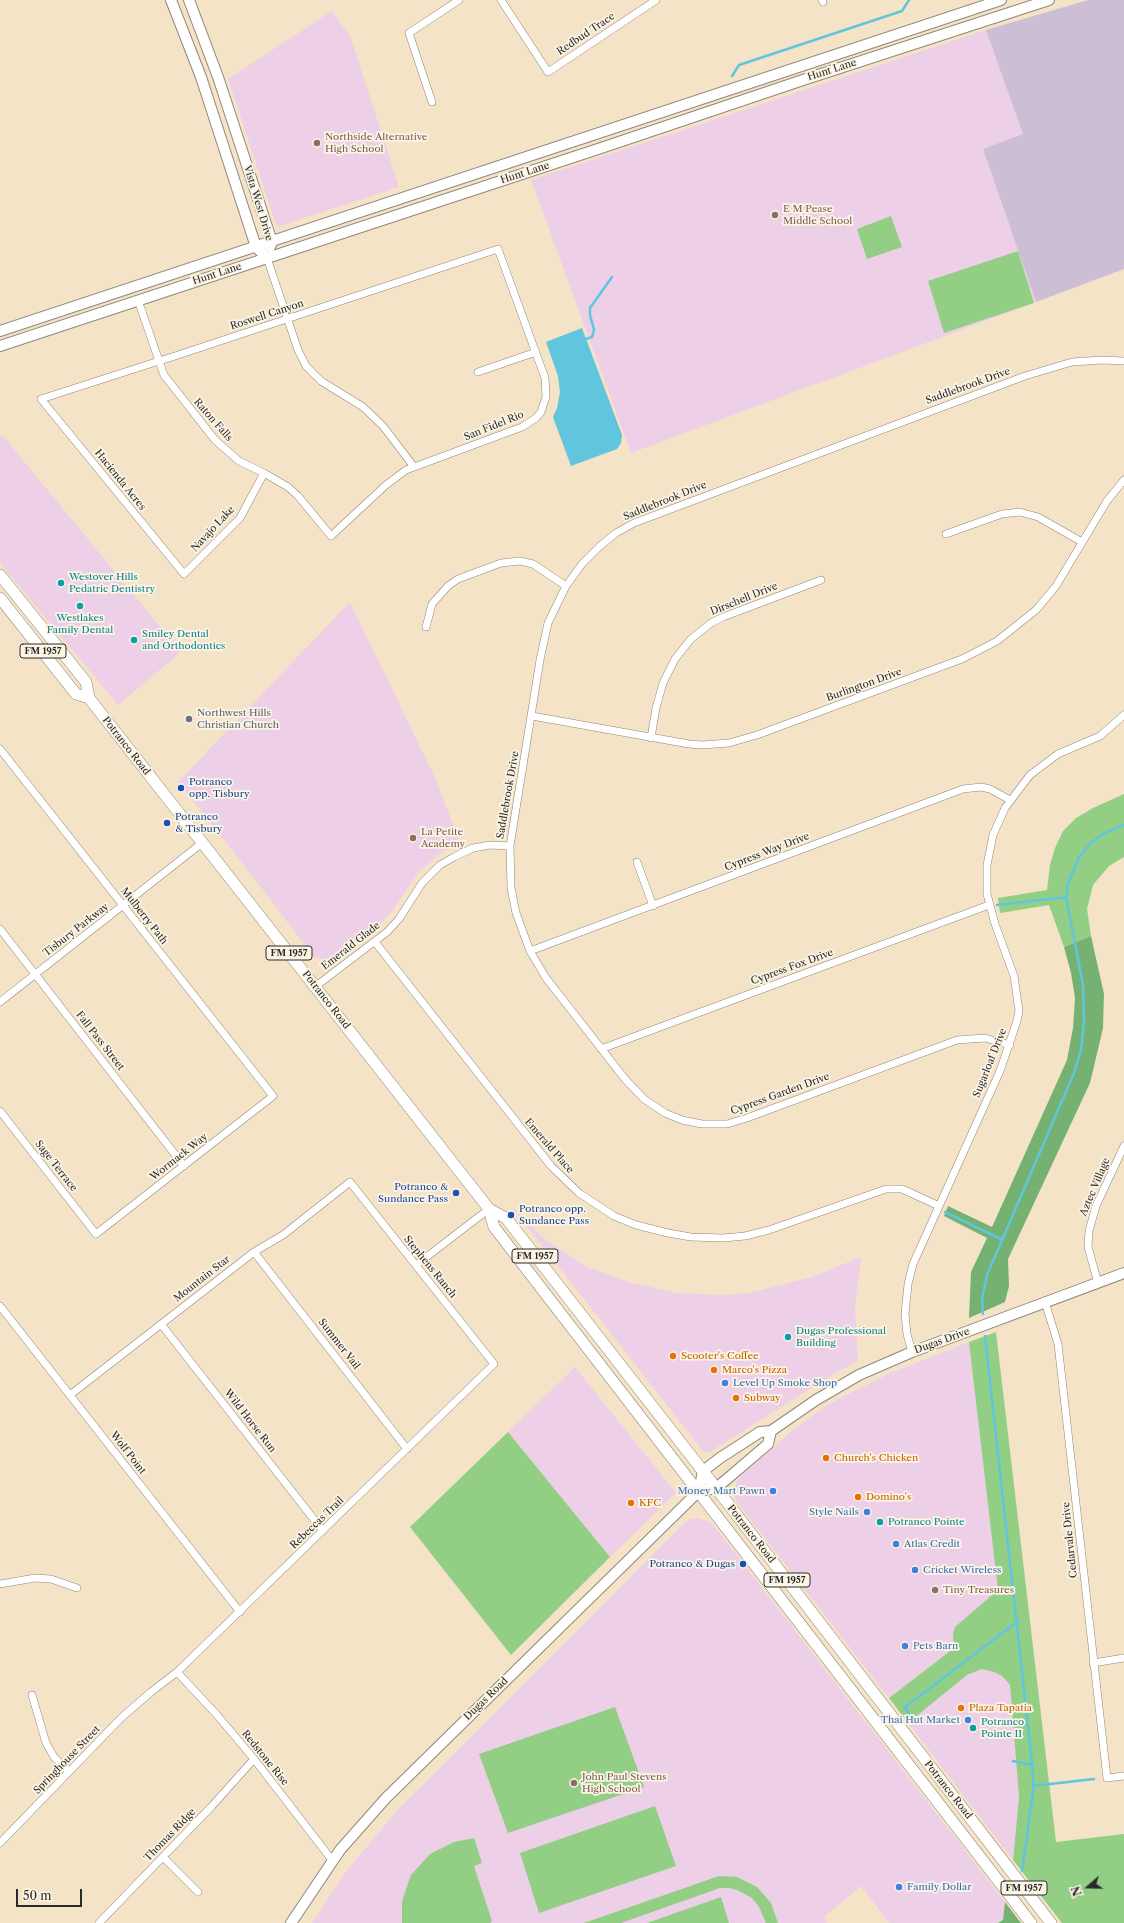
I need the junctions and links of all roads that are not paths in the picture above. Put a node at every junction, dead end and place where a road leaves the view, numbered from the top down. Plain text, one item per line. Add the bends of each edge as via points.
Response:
1 (171, 0) edge
2 (189, 0) edge
3 (459, 0) edge
4 (501, 0) edge
5 (656, 0) edge
6 (1003, 0) edge
7 (1049, 0) edge
8 (1000, 16) junction
9 (203, 37) junction
10 (188, 42) junction
11 (798, 66) junction
12 (802, 80) junction
13 (432, 102) dead end
14 (597, 134) junction
15 (601, 148) junction
16 (395, 201) junction
17 (259, 204) junction
18 (243, 208) junction
19 (400, 215) junction
20 (272, 242) junction
21 (256, 247) junction
22 (498, 250) joint
23 (267, 258) junction
24 (138, 300) junction
25 (288, 319) junction
26 (5, 330) edge
27 (0, 338) edge
28 (0, 346) edge
29 (536, 352) junction
30 (159, 361) junction
31 (1124, 361) edge
32 (478, 372) dead end
33 (41, 399) joint
34 (414, 467) junction
35 (264, 473) junction
36 (1124, 480) edge
37 (946, 534) dead end
38 (331, 536) joint
39 (1082, 542) junction
40 (0, 574) edge
41 (184, 574) joint
42 (821, 580) dead end
43 (566, 586) junction
44 (0, 598) edge
45 (426, 627) dead end
46 (71, 662) junction
47 (89, 698) junction
48 (1124, 715) edge
49 (532, 716) junction
50 (651, 738) junction
51 (0, 749) edge
52 (1010, 800) junction
53 (202, 843) junction
54 (510, 846) junction
55 (637, 862) dead end
56 (989, 905) junction
57 (123, 906) junction
58 (653, 906) junction
59 (0, 929) edge
60 (375, 942) junction
61 (530, 951) junction
62 (35, 974) junction
63 (316, 986) junction
64 (0, 1002) edge
65 (1010, 1045) junction
66 (601, 1049) junction
67 (273, 1096) joint
68 (0, 1111) edge
69 (1124, 1146) edge
70 (184, 1166) junction
71 (350, 1182) joint
72 (938, 1205) junction
73 (488, 1208) junction
74 (96, 1234) joint
75 (254, 1252) junction
76 (416, 1265) junction
77 (1124, 1273) edge
78 (1098, 1283) junction
79 (1045, 1302) junction
80 (0, 1306) edge
81 (161, 1324) junction
82 (912, 1352) junction
83 (494, 1364) joint
84 (70, 1395) junction
85 (771, 1431) junction
86 (407, 1449) junction
87 (703, 1471) junction
88 (716, 1488) junction
89 (699, 1491) junction
90 (323, 1530) junction
91 (0, 1584) edge
92 (77, 1588) dead end
93 (240, 1612) junction
94 (1124, 1658) edge
95 (1094, 1662) junction
96 (177, 1672) junction
97 (151, 1692) joint
98 (32, 1695) dead end
99 (254, 1759) junction
100 (69, 1772) junction
101 (1124, 1776) edge
102 (0, 1843) edge
103 (996, 1853) junction
104 (163, 1857) junction
105 (332, 1860) junction
106 (984, 1862) junction
107 (198, 1892) dead end
108 (99, 1923) edge
109 (291, 1923) edge
110 (1031, 1923) edge
111 (1051, 1923) edge

1 - 10 main road, Vista West Drive
2 - 9 main road, Vista West Drive
3 - 13 street via 409,33
4 - 5 street, Redbud Trace via 548,72
6 - 8 main road
6 - 11 main road, Hunt Lane
7 - 8 main road, Hunt Lane
8 - 12 main road, Hunt Lane
9 - 10 main road
9 - 17 main road, Vista West Drive
10 - 18 main road, Vista West Drive
11 - 12 main road
11 - 14 main road, Hunt Lane
12 - 15 main road, Hunt Lane
14 - 15 main road
14 - 16 main road, Hunt Lane
15 - 19 main road, Hunt Lane
16 - 19 main road
16 - 20 main road, Hunt Lane
17 - 18 main road
17 - 20 main road, Vista West Drive
18 - 21 main road, Vista West Drive
19 - 23 main road, Hunt Lane
20 - 21 main road, Hunt Lane
20 - 23 main road, Vista West Drive
21 - 23 main road, Vista West Drive
21 - 26 main road, Hunt Lane
22 - 25 street, Roswell Canyon
22 - 29 street, San Fidel Rio
23 - 24 main road, Hunt Lane
23 - 25 street
24 - 28 main road, Hunt Lane
24 - 30 street, Raton Falls
25 - 30 street, Roswell Canyon
25 - 34 street via 302,360 310,371 321,381 363,407 383,426
26 - 27 main road via 6,336
29 - 32 street
29 - 34 street, San Fidel Rio via 547,392 545,405 536,418 522,427
30 - 33 street, Roswell Canyon
30 - 35 street, Raton Falls via 172,387 214,440 239,461
31 - 43 street, Saddlebrook Drive via 1072,362 1032,373 634,522 609,538 591,554
33 - 41 street, Hacienda Acres
34 - 38 street, San Fidel Rio via 386,485
35 - 38 street, Raton Falls via 298,496
35 - 41 street, Navajo Lake via 240,518
36 - 39 street, Burlington Drive via 1107,500
37 - 39 street via 1002,514 1020,512 1038,517
39 - 50 street, Burlington Drive via 1056,586 1036,610 1016,628 981,651 739,741 702,745
40 - 46 main road, Potranco Road / FM 1957
42 - 50 street, Dirschell Drive via 723,617 691,639 674,660 663,683
43 - 45 street via 533,564 520,561 501,563 458,579 448,586 432,604
43 - 49 street, Saddlebrook Drive via 548,623 543,641
44 - 46 main road via 21,614 61,663 66,665
44 - 47 main road, Potranco Road / FM 1957 via 76,694
46 - 47 main road, Potranco Road / FM 1957 via 86,682
47 - 53 main road, Potranco Road / FM 1957
48 - 52 street, Sugarloaf Drive via 1100,736 1058,754 1046,762 1030,775
49 - 50 street, Burlington Drive
49 - 54 street, Saddlebrook Drive
51 - 57 street, Mulberry Path
52 - 56 street, Sugarloaf Drive via 998,821 990,850 987,880
52 - 58 street, Cypress Way Drive via 990,789 963,789
53 - 57 street, Tisbury Parkway
53 - 63 main road, Potranco Road / FM 1957
54 - 60 street, Emerald Glade via 490,845 473,848 440,865 422,883 396,922
54 - 61 street, Saddlebrook Drive via 512,896 518,921
55 - 58 street
56 - 65 street, Sugarloaf Drive via 1017,989 1018,1021
56 - 66 street, Cypress Fox Drive
57 - 62 street, Tisbury Parkway
57 - 67 street, Mulberry Path
58 - 61 street, Cypress Way Drive
59 - 62 street, Fall Pass Street
60 - 63 street, Emerald Glade
60 - 72 street, Emerald Place via 551,1166 579,1193 614,1216 668,1234 723,1238 769,1230 886,1188 902,1188
61 - 66 street, Cypress Garden Drive via 546,978
62 - 64 street, Tisbury Parkway
62 - 70 street, Fall Pass Street
63 - 73 main road, Potranco Road / FM 1957
65 - 66 street, Cypress Garden Drive via 982,1037 957,1040 727,1124 682,1120 654,1107 635,1090
65 - 72 street, Sugarloaf Drive
67 - 70 street, Wormack Way
68 - 74 street, Sage Terrace
69 - 78 street, Aztec Village via 1096,1206 1089,1231 1088,1247
70 - 74 street, Wormack Way
71 - 75 street, Mountain Star via 283,1235
71 - 76 street, Stephens Ranch
72 - 82 street, Sugarloaf Drive via 916,1254 908,1284 906,1321
73 - 76 street
73 - 87 main road, Potranco Road / FM 1957 via 506,1218
73 - 89 main road, Potranco Road / FM 1957 via 494,1227
75 - 81 street, Mountain Star
75 - 86 street, Summer Vail
76 - 83 street, Stephens Ranch
77 - 78 main road, Dugas Drive
78 - 79 main road, Dugas Drive
79 - 82 main road, Dugas Drive
79 - 95 street, Cedarvale Drive via 1058,1344
80 - 84 street, Wolf Point
81 - 84 street, Mountain Star
81 - 90 street, Wild Horse Run
82 - 85 main road, Dugas Drive via 834,1388
83 - 86 street, Rebeccas Trail
84 - 93 street, Wolf Point
85 - 87 main road, Dugas Drive via 760,1432
85 - 88 main road via 768,1444
86 - 90 street, Rebeccas Trail
87 - 88 main road, Potranco Road / FM 1957
87 - 89 main road
88 - 89 main road
88 - 103 main road, Potranco Road / FM 1957
89 - 105 main road, Dugas Road via 391,1792
89 - 106 main road, Potranco Road / FM 1957
90 - 93 street, Rebeccas Trail
91 - 92 street via 35,1578 51,1579
93 - 96 street, Rebeccas Trail
94 - 95 street
95 - 101 street, Cedarvale Drive via 1107,1778
96 - 97 street, Rebeccas Trail
96 - 99 street, Redstone Rise
97 - 100 street, Springhouse Street
98 - 100 street via 46,1743 54,1757
99 - 104 street, Thomas Ridge
99 - 105 street, Redstone Rise
100 - 102 street, Springhouse Street
103 - 106 main road
103 - 111 main road, Potranco Road / FM 1957
104 - 107 street
104 - 108 street, Thomas Ridge
105 - 109 main road, Dugas Road
106 - 110 main road, Potranco Road / FM 1957

